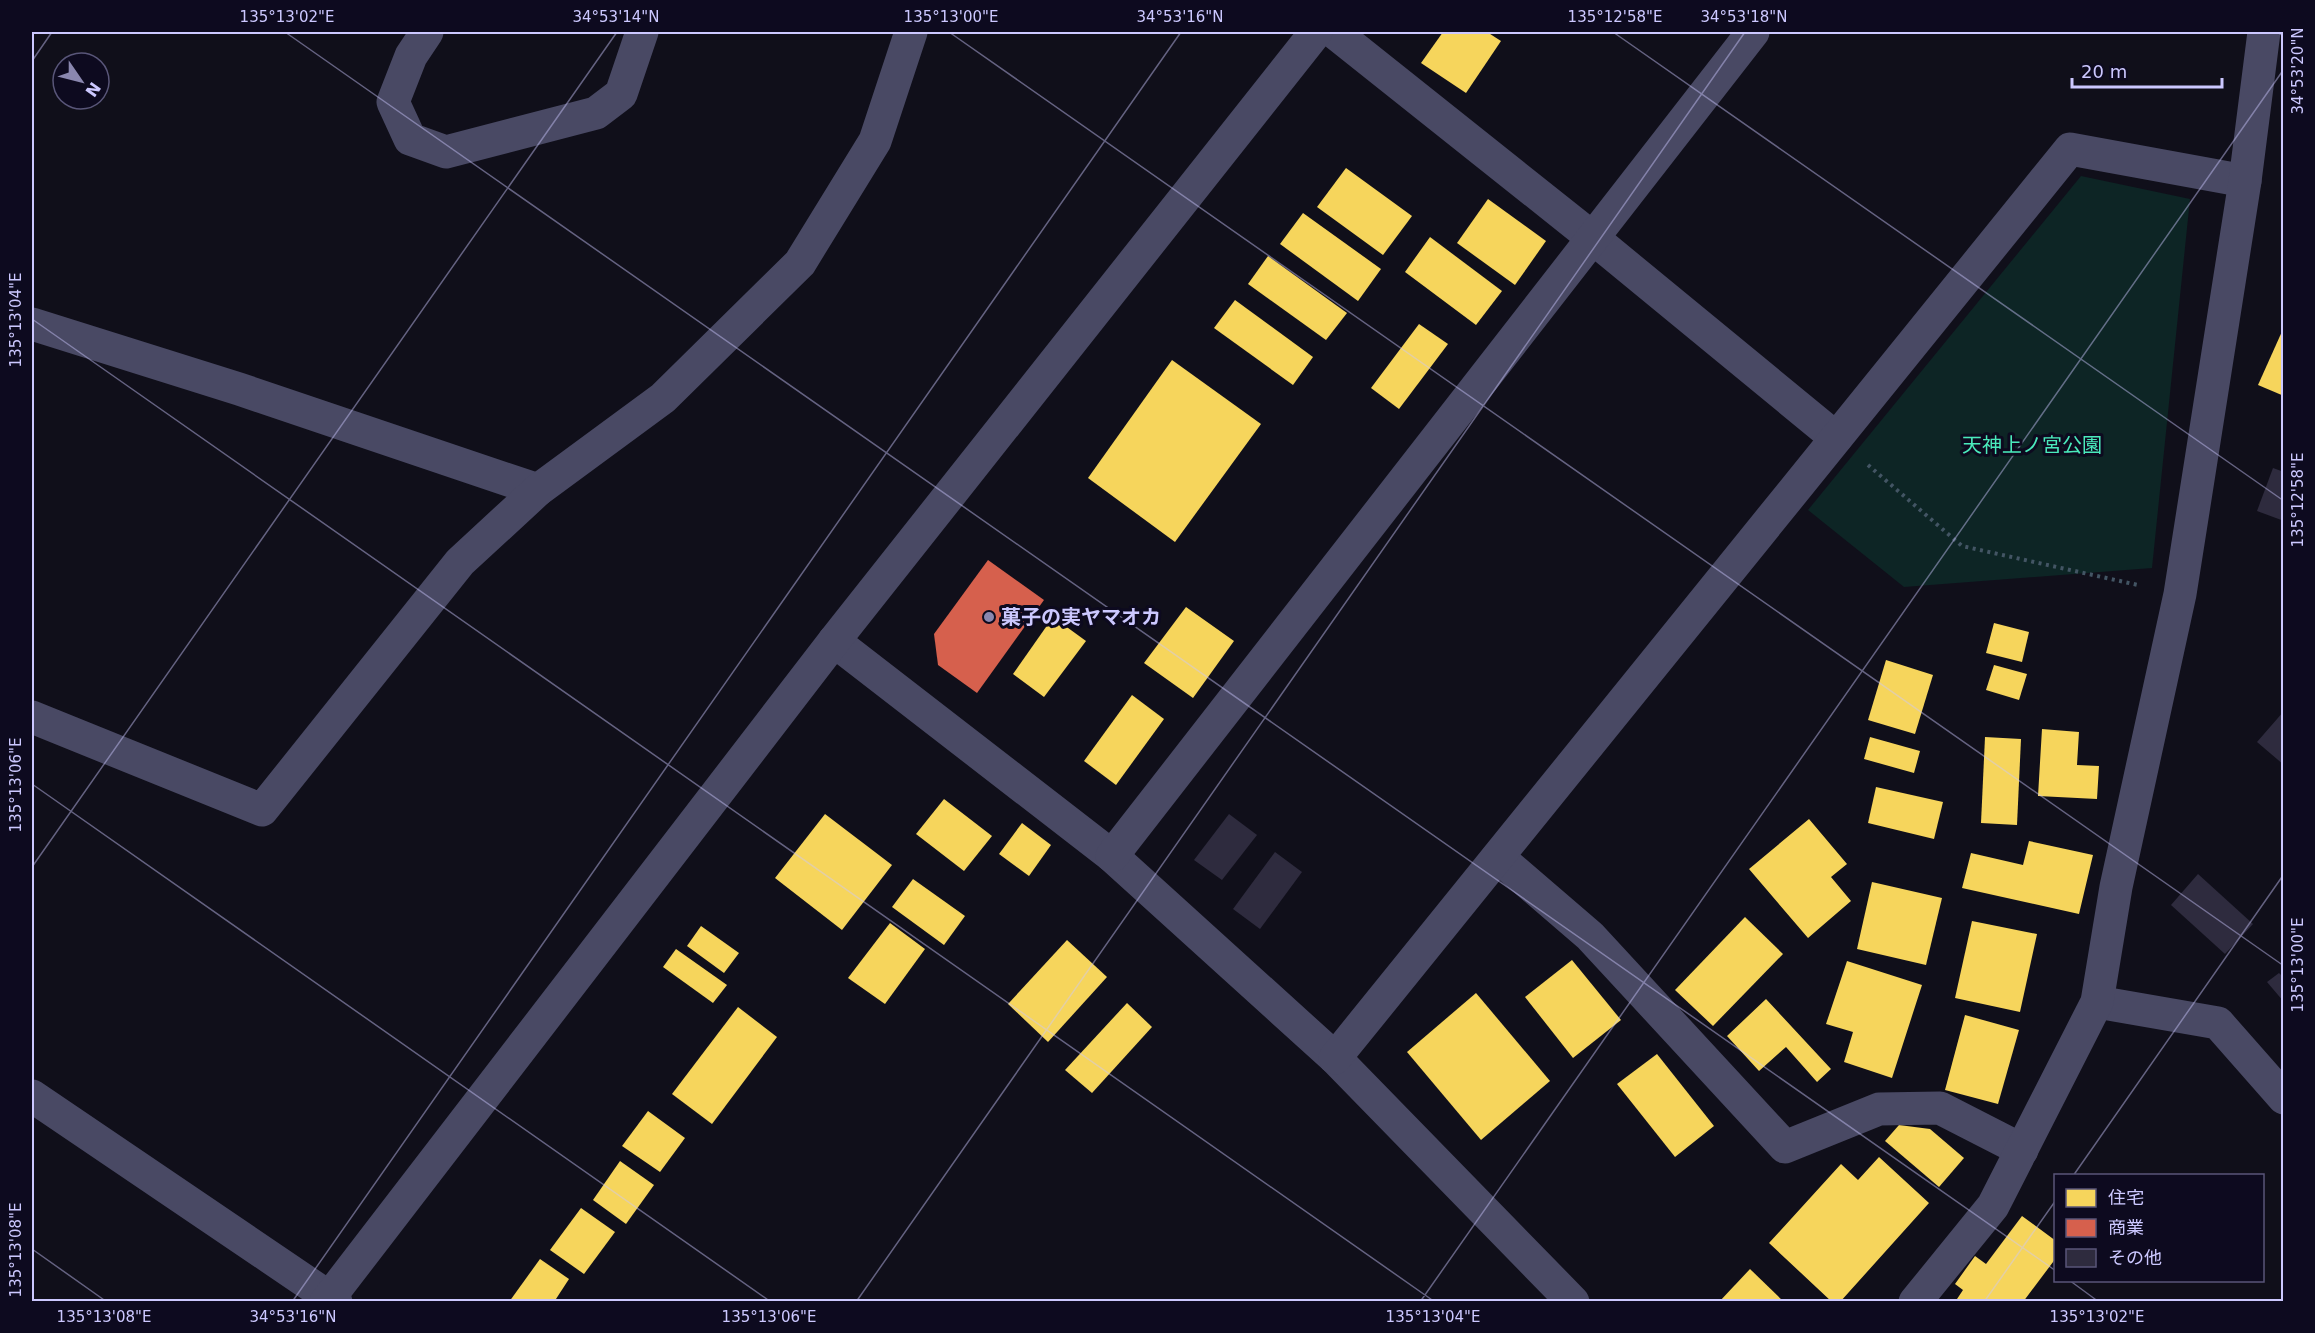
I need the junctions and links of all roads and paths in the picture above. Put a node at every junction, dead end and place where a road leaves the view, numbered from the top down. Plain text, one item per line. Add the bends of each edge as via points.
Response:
1 (427, 32) edge
2 (642, 32) edge
3 (911, 32) edge
4 (1316, 32) edge
5 (1334, 32) edge
6 (1753, 32) edge
7 (2264, 32) edge
8 (2245, 181) junction
9 (1594, 239) junction
10 (32, 324) edge
11 (1836, 438) junction
12 (538, 490) junction
13 (2180, 594) junction
14 (834, 641) junction
15 (32, 717) edge
16 (1112, 856) junction
17 (1498, 857) junction
18 (2097, 1002) junction
19 (1335, 1058) junction
20 (32, 1096) edge
21 (2283, 1098) edge
22 (2022, 1150) junction
23 (331, 1300) edge
24 (1573, 1302) edge
25 (1915, 1302) edge

1 - 2 street via 411,56 393,102 410,139 446,152 596,113 621,94
3 - 12 street via 875,141 800,263 663,398
4 - 14 street
5 - 9 street
6 - 9 street
7 - 8 street
8 - 11 street via 2070,149
8 - 13 street
9 - 11 street
9 - 16 street
10 - 12 street
11 - 13 path via 1962,546
11 - 17 street
12 - 15 street via 460,562 262,810
13 - 18 street via 2116,887
14 - 16 street
14 - 23 street
16 - 19 street
17 - 19 street
17 - 22 street via 1590,936 1785,1147 1879,1109 1940,1108
18 - 21 street via 2218,1023
18 - 22 street
19 - 24 street
20 - 23 street
22 - 25 street via 1993,1206

